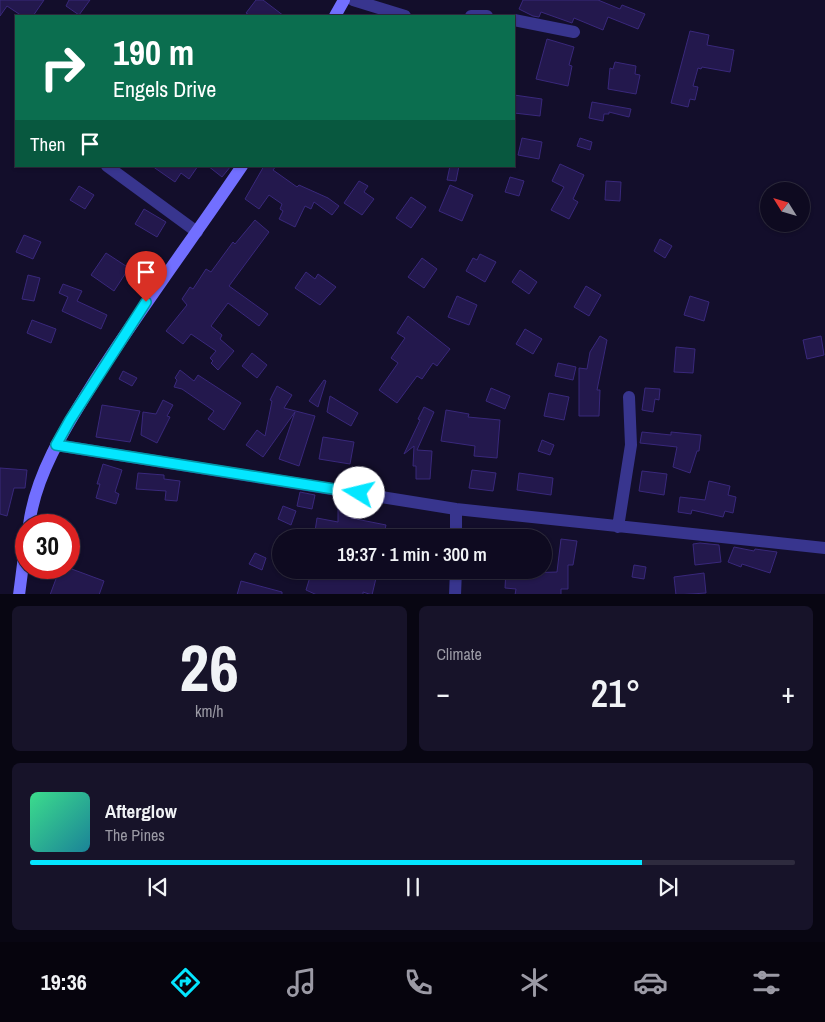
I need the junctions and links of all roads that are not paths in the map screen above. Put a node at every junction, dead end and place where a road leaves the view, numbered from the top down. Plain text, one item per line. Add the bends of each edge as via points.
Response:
1 (344, 0) edge
2 (353, 0) edge
3 (336, 15) edge
4 (402, 15) edge
5 (515, 20) edge
6 (574, 32) dead end
7 (108, 167) edge
8 (241, 167) edge
9 (197, 232) junction
10 (630, 397) dead end
11 (56, 445) junction
12 (456, 509) junction
13 (31, 514) edge
14 (618, 527) junction
15 (456, 529) edge
16 (825, 548) edge
17 (21, 579) edge
18 (456, 579) edge
19 (19, 594) edge
20 (455, 594) edge

1 - 3 street
2 - 4 street
5 - 6 street
7 - 9 street
8 - 9 street
9 - 11 street via 136,316
10 - 14 street via 631,444
11 - 12 street
11 - 13 street
12 - 14 street
12 - 15 street
14 - 16 street
17 - 19 street
18 - 20 street

